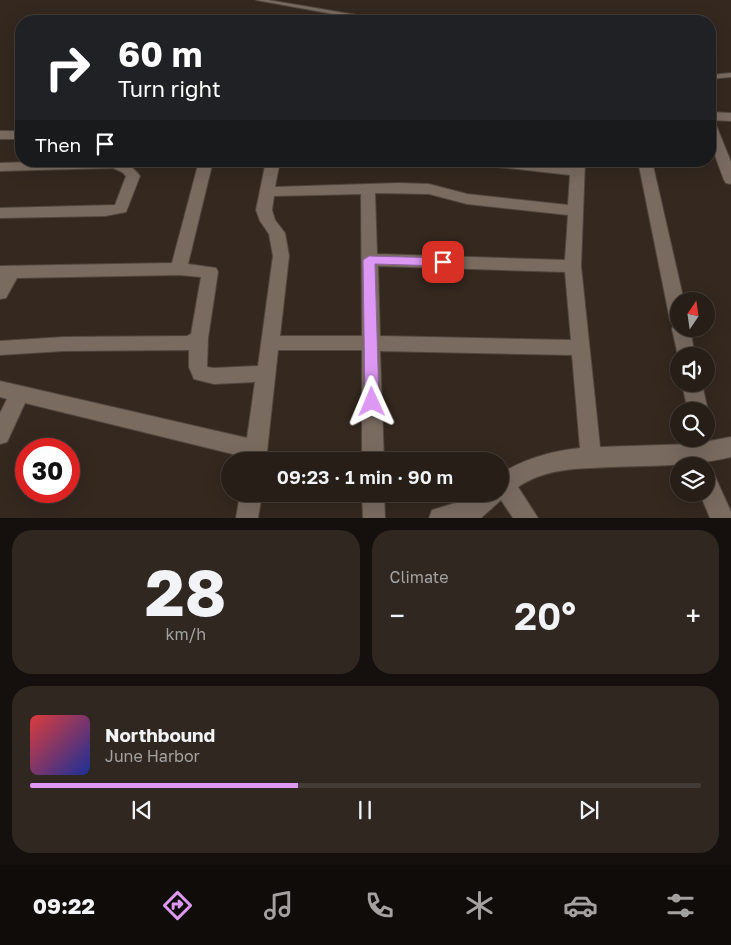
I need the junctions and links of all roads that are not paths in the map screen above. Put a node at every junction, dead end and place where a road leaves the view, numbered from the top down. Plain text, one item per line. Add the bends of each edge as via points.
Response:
1 (259, 0) edge
2 (345, 15) edge
3 (731, 75) edge
4 (716, 76) edge
5 (716, 116) edge
6 (731, 116) edge
7 (0, 135) edge
8 (15, 135) edge
9 (716, 141) edge
10 (15, 166) edge
11 (0, 167) edge
12 (122, 167) edge
13 (204, 167) edge
14 (272, 167) edge
15 (577, 167) edge
16 (646, 167) edge
17 (731, 180) edge
18 (368, 189) junction
19 (267, 192) junction
20 (575, 211) junction
21 (0, 213) edge
22 (369, 260) junction
23 (573, 266) junction
24 (179, 269) junction
25 (6, 272) edge
26 (673, 292) edge
27 (0, 293) edge
28 (199, 338) junction
29 (270, 342) junction
30 (370, 343) junction
31 (0, 348) edge
32 (580, 348) junction
33 (266, 374) junction
34 (9, 391) edge
35 (0, 434) edge
36 (731, 447) edge
37 (240, 452) edge
38 (256, 452) edge
39 (373, 452) edge
40 (701, 453) edge
41 (591, 458) junction
42 (509, 481) edge
43 (509, 499) edge
44 (249, 502) edge
45 (373, 502) edge
46 (485, 502) edge
47 (715, 502) edge
48 (474, 513) edge
49 (248, 518) edge
50 (374, 518) edge
51 (440, 518) edge
52 (527, 518) edge
53 (722, 518) edge

1 - 2 lane
3 - 4 lane
5 - 6 street
7 - 8 street
9 - 17 street
10 - 11 street
12 - 21 street via 133,176 121,209
13 - 24 street
14 - 19 street
15 - 20 street
16 - 26 street
18 - 19 street
18 - 20 street via 429,189 466,199
18 - 22 street
19 - 29 street via 264,210 277,233 281,256
20 - 23 street
22 - 23 street
22 - 30 street
23 - 32 street
24 - 25 street
24 - 28 street via 210,272
25 - 27 street
28 - 31 street via 190,343
28 - 33 street via 198,367 202,374
29 - 30 street
29 - 33 street
30 - 32 street
30 - 39 street
32 - 41 street
33 - 38 street
34 - 35 street
34 - 37 street
36 - 40 street
40 - 41 street
41 - 42 street via 555,462 525,470
43 - 52 street
44 - 49 street
45 - 50 street
46 - 48 street
47 - 53 street
48 - 51 street

